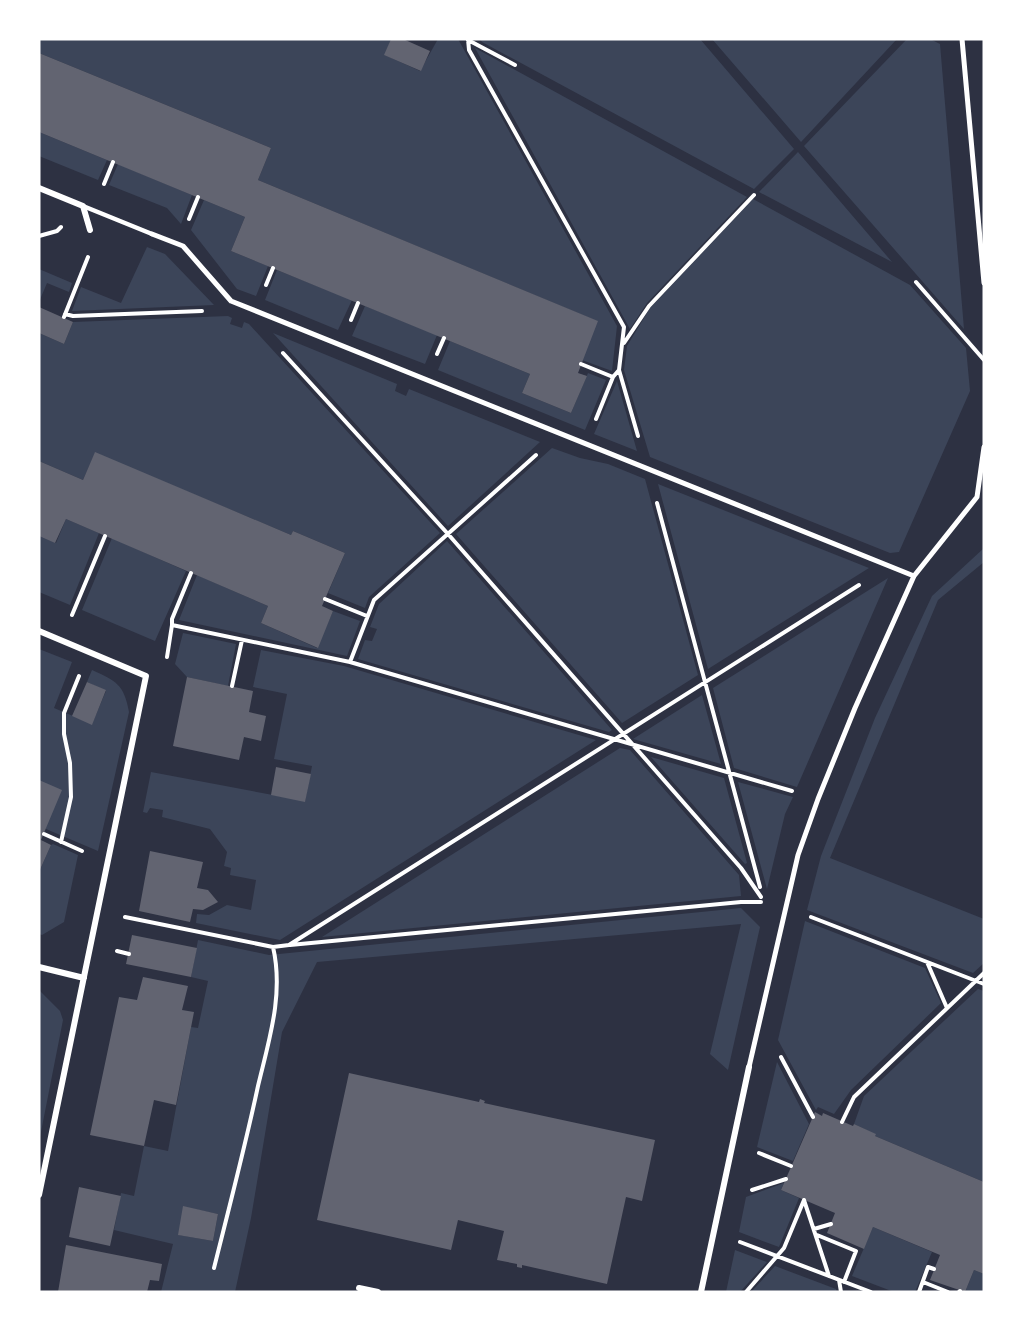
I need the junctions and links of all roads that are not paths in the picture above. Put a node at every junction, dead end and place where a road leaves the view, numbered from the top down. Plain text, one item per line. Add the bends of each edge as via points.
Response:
1 (962, 39) edge
2 (39, 188) edge
3 (83, 206) junction
4 (90, 230) dead end
5 (152, 234) joint
6 (984, 283) edge
7 (984, 447) edge
8 (984, 494) edge
9 (977, 497) junction
10 (914, 576) junction
11 (39, 631) edge
12 (39, 967) edge
13 (84, 978) junction
14 (749, 1067) joint
15 (39, 1195) edge
16 (359, 1288) dead end
17 (378, 1292) edge
18 (701, 1292) edge

1 - 6 street
2 - 3 street
3 - 4 street
3 - 5 lane
5 - 10 street via 183,246 231,301 255,312
7 - 9 street
8 - 9 street
9 - 10 street
10 - 14 street via 818,799 798,855
11 - 13 street via 146,676
12 - 13 street
13 - 15 street
14 - 18 street
16 - 17 street

